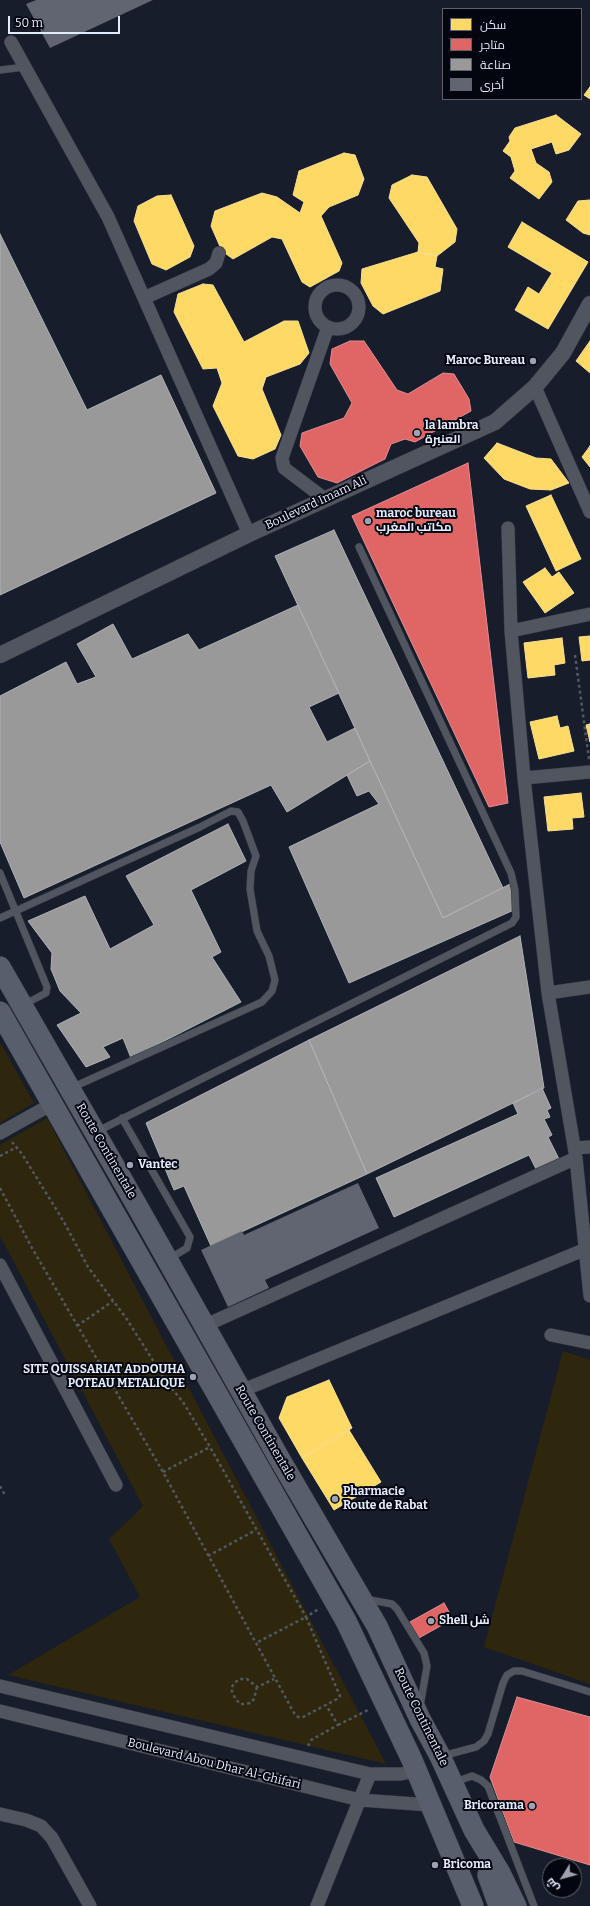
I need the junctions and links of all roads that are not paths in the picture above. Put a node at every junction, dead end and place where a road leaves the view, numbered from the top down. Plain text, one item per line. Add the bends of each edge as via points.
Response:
1 (11, 42) dead end
2 (25, 67) junction
3 (0, 70) edge
4 (220, 253) dead end
5 (144, 298) junction
6 (590, 304) edge
7 (328, 328) dead end
8 (535, 387) junction
9 (325, 499) junction
10 (590, 512) edge
11 (508, 528) dead end
12 (249, 534) junction
13 (359, 547) dead end
14 (590, 614) edge
15 (511, 631) junction
16 (0, 655) edge
17 (590, 766) edge
18 (524, 778) junction
19 (0, 873) edge
20 (16, 910) junction
21 (0, 918) edge
22 (0, 967) edge
23 (590, 987) edge
24 (548, 993) junction
25 (22, 1005) junction
26 (0, 1012) edge
27 (70, 1089) junction
28 (52, 1104) junction
29 (122, 1118) junction
30 (2, 1132) edge
31 (95, 1132) junction
32 (590, 1147) edge
33 (575, 1153) junction
34 (586, 1248) junction
35 (167, 1260) junction
36 (0, 1265) edge
37 (590, 1296) edge
38 (204, 1326) junction
39 (551, 1334) dead end
40 (590, 1343) edge
41 (241, 1391) junction
42 (116, 1485) dead end
43 (361, 1599) junction
44 (0, 1686) edge
45 (590, 1692) edge
46 (0, 1711) edge
47 (419, 1717) junction
48 (440, 1756) junction
49 (416, 1771) junction
50 (370, 1774) junction
51 (453, 1783) junction
52 (360, 1800) junction
53 (432, 1811) junction
54 (0, 1814) edge
55 (474, 1830) junction
56 (90, 1906) edge
57 (317, 1906) edge
58 (457, 1906) edge
59 (473, 1906) edge
60 (499, 1906) edge
61 (516, 1906) edge
62 (534, 1906) edge

1 - 2 street
2 - 3 lane
2 - 5 street via 108,217
4 - 5 street via 216,263 209,269
5 - 12 street
6 - 8 street, Boulevard Imam Ali via 563,353
7 - 9 street via 282,458 284,468
8 - 9 street, Boulevard Imam Ali via 495,422
8 - 10 street
9 - 12 street, Boulevard Imam Ali
11 - 15 street
12 - 16 street, Boulevard Imam Ali
13 - 29 lane via 511,874 515,890 516,917 512,923
14 - 15 street
15 - 18 street
17 - 18 street
18 - 24 street
19 - 20 lane
20 - 21 lane
20 - 25 lane via 47,987 46,993
20 - 27 lane via 230,811 238,812 256,856 251,871 250,889 257,931 270,956 275,980 272,991 262,1002
22 - 25 main road, Route Continentale
23 - 24 street
24 - 33 street
25 - 27 main road, Route Continentale
26 - 28 main road, Route Continentale
27 - 31 main road, Route Continentale
28 - 30 street
28 - 49 main road, Route Continentale via 333,1598
29 - 31 lane
29 - 35 lane via 190,1237 187,1248
31 - 35 main road, Route Continentale
32 - 33 street
33 - 34 street
33 - 38 street
34 - 37 street
34 - 41 street
35 - 38 main road, Route Continentale
36 - 42 street
38 - 41 main road, Route Continentale
39 - 40 street
41 - 43 main road, Route Continentale
43 - 47 main road, Route Continentale via 377,1626
43 - 47 lane via 392,1604 424,1653 427,1666
44 - 50 street
45 - 48 lane via 514,1671 507,1675 503,1683 484,1741 476,1747
46 - 52 street, Boulevard Abou Dhar Al-Ghifari
47 - 48 main road, Route Continentale
48 - 51 main road, Route Continentale
49 - 50 street via 401,1774
49 - 53 main road, Route Continentale
50 - 52 street
51 - 55 main road, Route Continentale
51 - 62 lane via 472,1776 488,1786
52 - 53 street, Boulevard Abou Dhar Al-Ghifari
52 - 57 street
53 - 58 main road, Route Continentale via 439,1851
53 - 59 main road, Route Continentale
54 - 56 street via 41,1826 52,1838
55 - 60 main road
55 - 61 main road, Route Continentale

